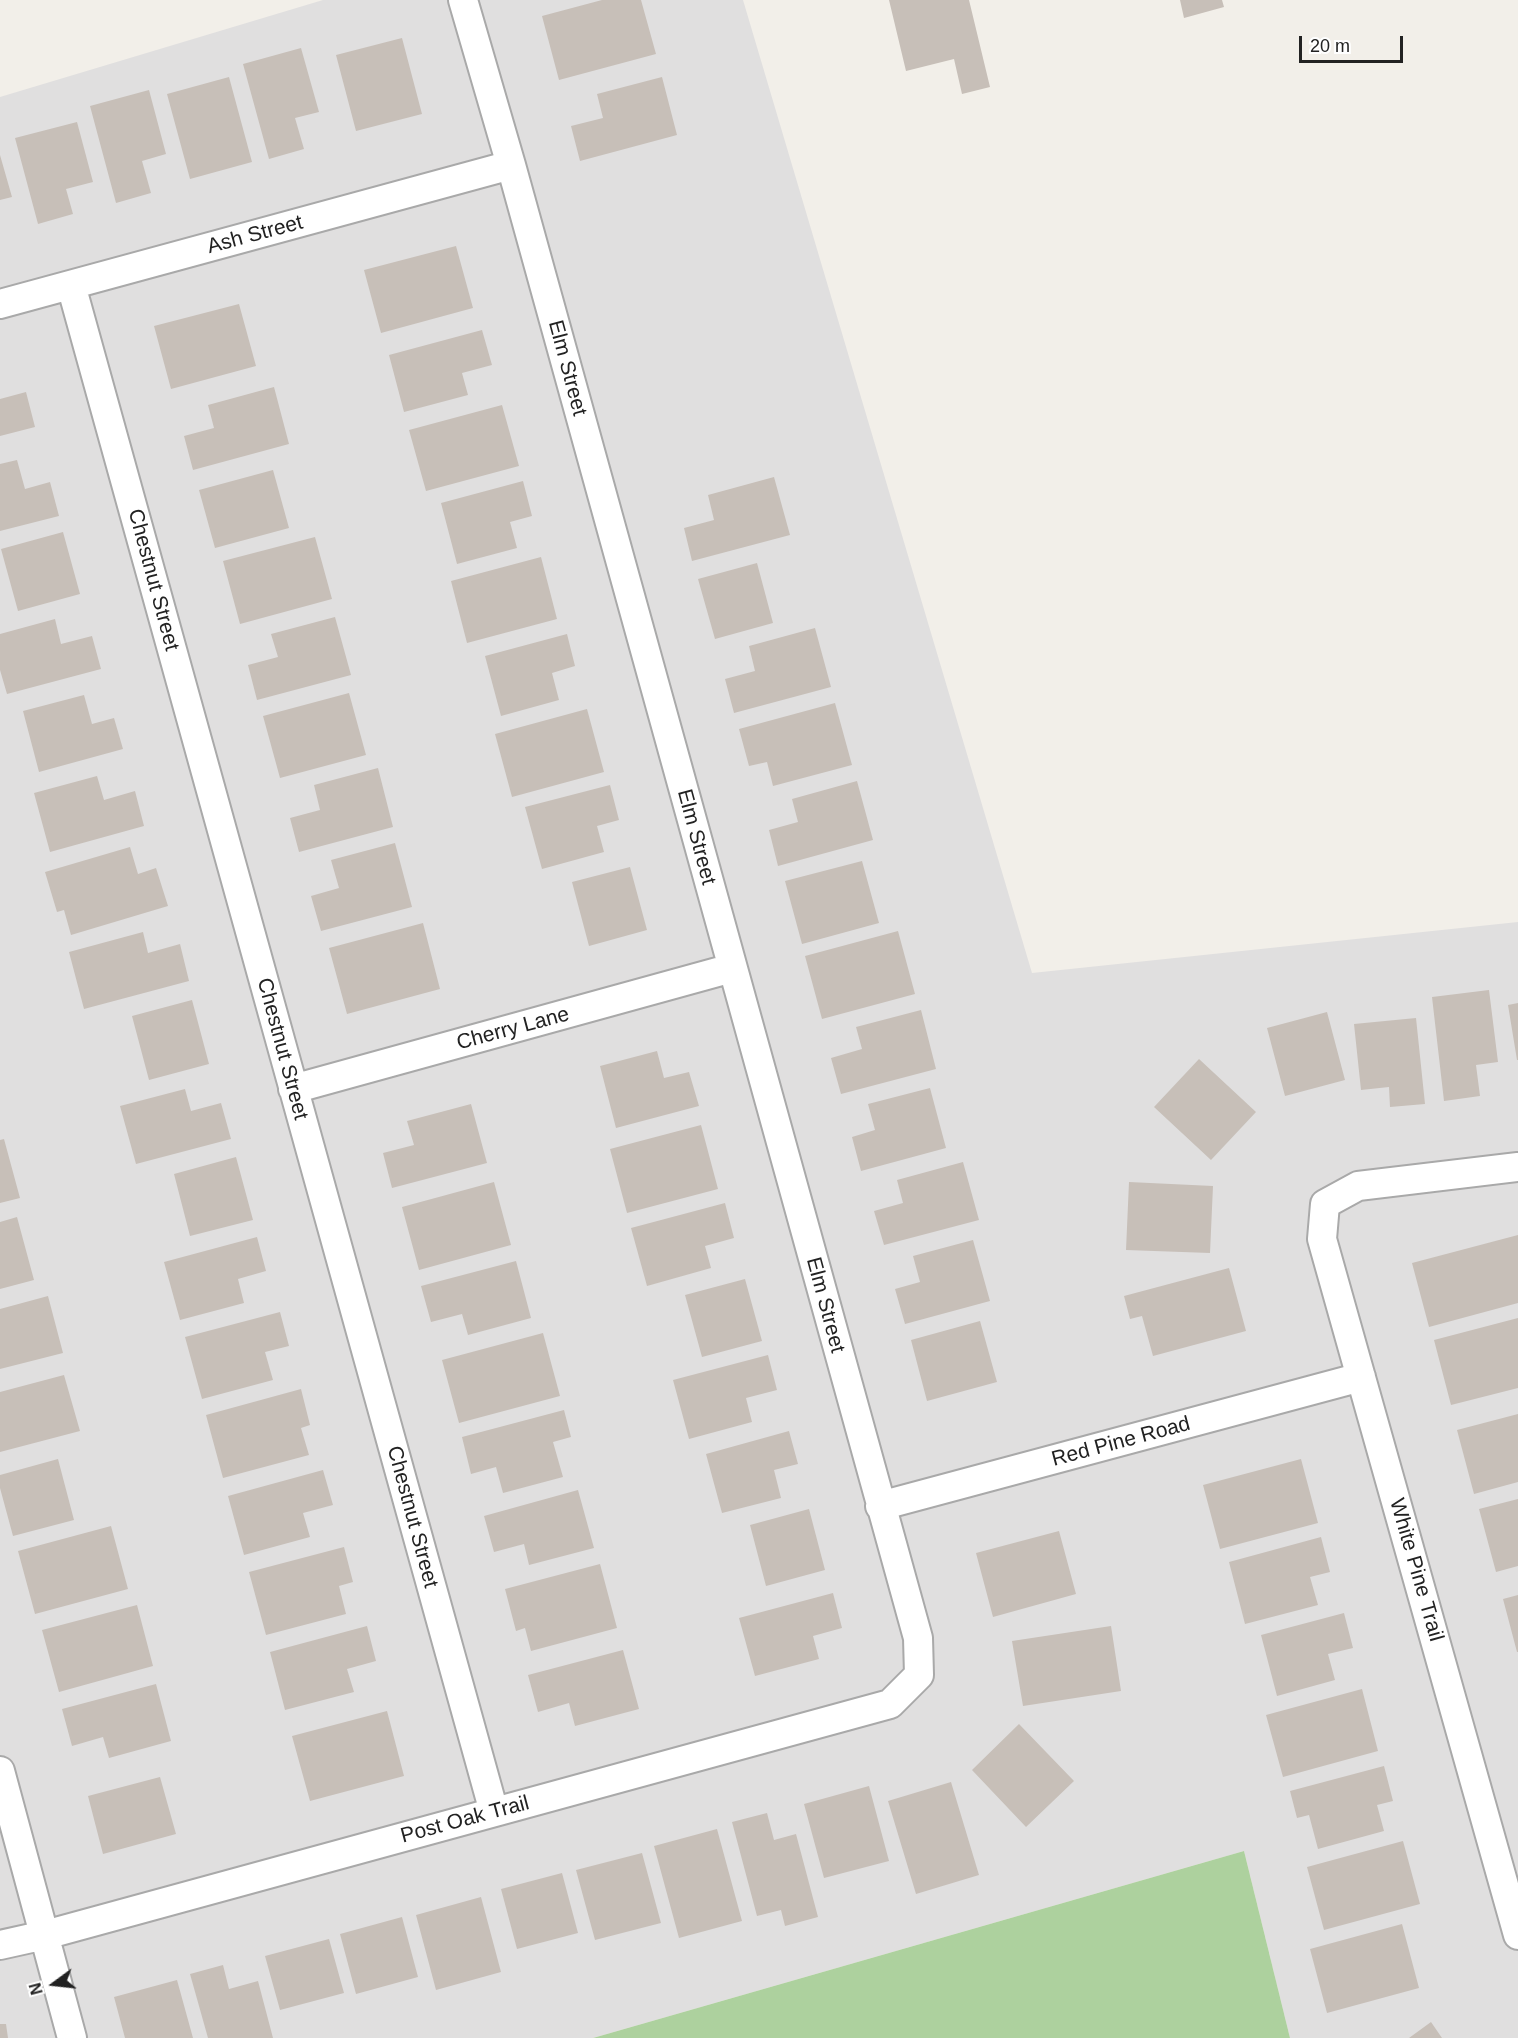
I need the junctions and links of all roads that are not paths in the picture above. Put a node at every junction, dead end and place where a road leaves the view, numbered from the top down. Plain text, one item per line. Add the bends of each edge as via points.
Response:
1 (463, 0) edge
2 (511, 165) junction
3 (71, 285) junction
4 (0, 304) edge
5 (732, 968) junction
6 (293, 1089) junction
7 (1518, 1167) edge
8 (1361, 1377) junction
9 (880, 1506) junction
10 (919, 1676) joint
11 (0, 1771) edge
12 (494, 1812) junction
13 (45, 1935) junction
14 (1518, 1935) edge
15 (0, 1945) edge
16 (72, 2038) edge

1 - 2 street, Elm Street
2 - 3 street, Ash Street
2 - 5 street, Elm Street
3 - 4 street, Ash Street
3 - 6 street, Chestnut Street
5 - 6 street, Cherry Lane
5 - 9 street, Elm Street
6 - 12 street, Chestnut Street
7 - 8 street, White Pine Trail via 1358,1186 1325,1204 1323,1239
8 - 9 street, Red Pine Road
8 - 14 street, White Pine Trail
9 - 10 street, Elm Street via 918,1638
10 - 12 street, Post Oak Trail via 890,1704
11 - 13 street
12 - 13 street, Post Oak Trail
13 - 15 street, Post Oak Trail
13 - 16 street

